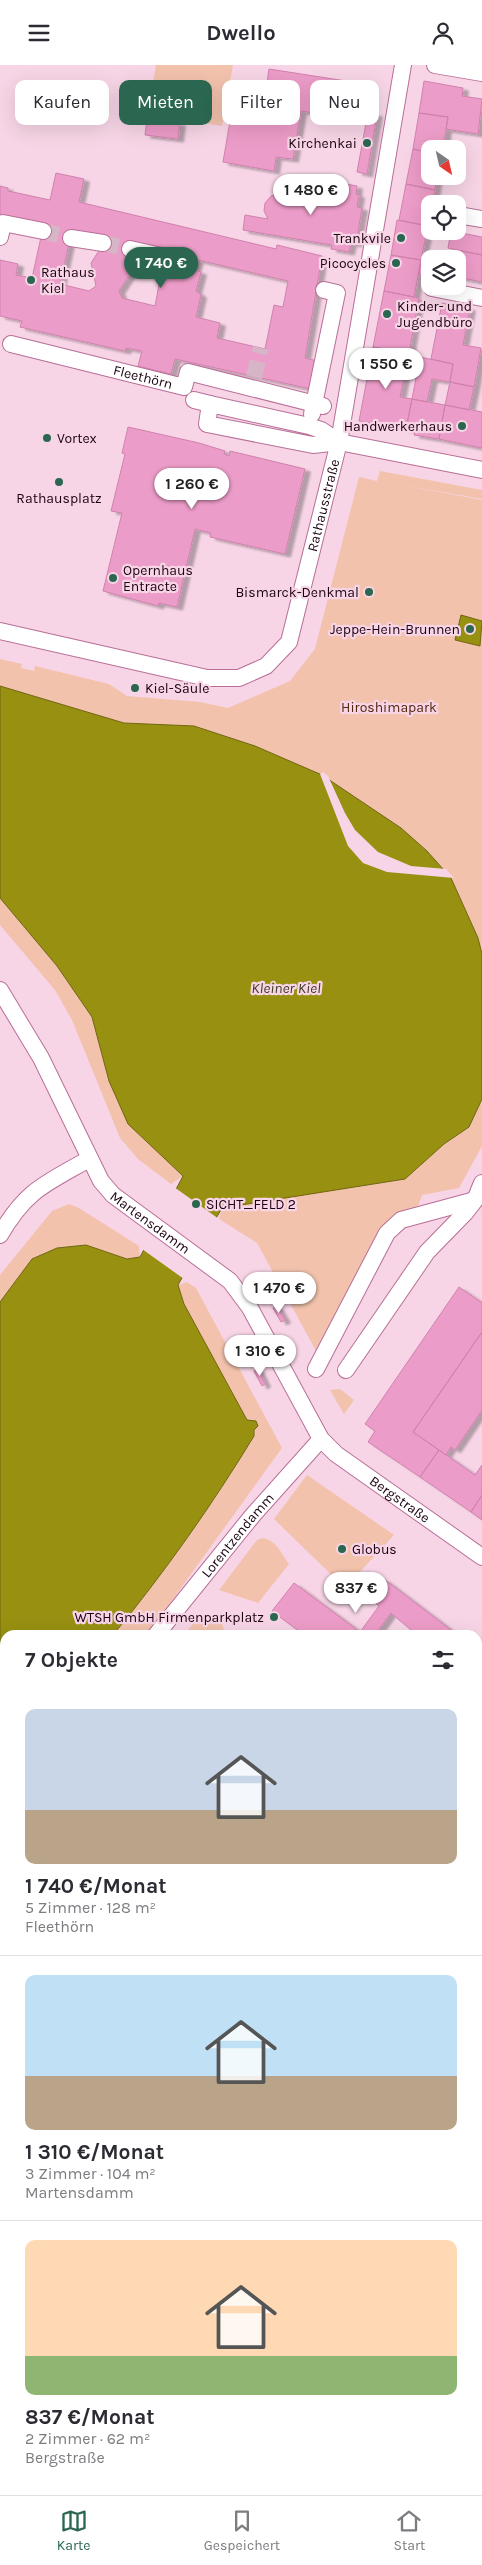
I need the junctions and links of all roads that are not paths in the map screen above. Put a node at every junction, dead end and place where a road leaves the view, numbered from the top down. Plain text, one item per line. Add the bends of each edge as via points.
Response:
1 (403, 65) edge
2 (435, 65) edge
3 (482, 73) edge
4 (466, 216) edge
5 (482, 219) edge
6 (43, 231) tunnel mouth
7 (0, 237) edge
8 (71, 237) tunnel mouth
9 (103, 243) tunnel mouth
10 (130, 249) tunnel mouth
11 (170, 259) tunnel mouth
12 (324, 290) dead end
13 (466, 295) edge
14 (482, 298) edge
15 (11, 344) dead end
16 (252, 382) junction
17 (319, 405) junction
18 (246, 412) junction
19 (309, 426) junction
20 (339, 442) junction
21 (482, 471) edge
22 (0, 631) edge
23 (0, 991) edge
24 (89, 1159) junction
25 (482, 1183) edge
26 (478, 1205) edge
27 (5, 1213) edge
28 (0, 1235) edge
29 (316, 1369) dead end
30 (346, 1370) dead end
31 (321, 1439) junction
32 (482, 1557) edge
33 (160, 1630) edge

1 - 20 street, Rathausstraße
2 - 3 street
4 - 5 street
6 - 7 street via 3,223
8 - 9 street
10 - 11 street
12 - 17 street via 337,293
13 - 14 street
15 - 16 street, Fleethörn via 184,387 188,373
16 - 17 street, Fleethörn
16 - 18 street
17 - 19 street
18 - 19 street
18 - 20 street via 202,402 207,424 313,445
19 - 20 street
20 - 21 street
20 - 22 street, Rathausstraße via 289,642 266,666 239,678 207,678
23 - 24 street, Martensdamm via 37,1050
24 - 27 street via 41,1186
24 - 31 street, Martensdamm via 100,1181 113,1195 200,1257 241,1294
25 - 26 street
26 - 29 street via 401,1220 388,1233
26 - 30 street via 427,1252
27 - 28 street
31 - 32 street, Bergstraße via 353,1468
31 - 33 street, Lorentzendamm via 253,1515

